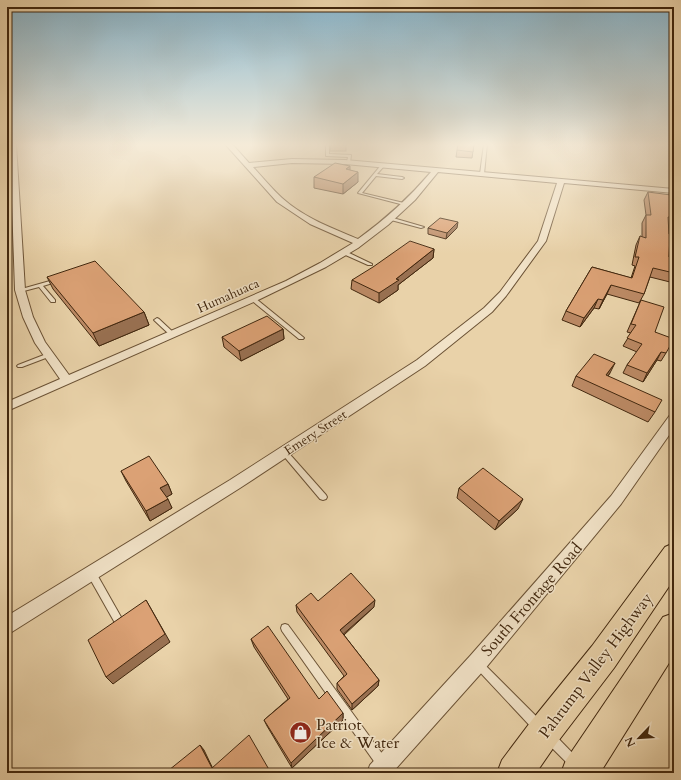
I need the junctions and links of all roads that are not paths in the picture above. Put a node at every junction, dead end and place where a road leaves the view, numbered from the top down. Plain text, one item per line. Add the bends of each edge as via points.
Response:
1 (15, 180) edge
2 (263, 180) edge
3 (371, 180) edge
4 (427, 180) edge
5 (554, 180) edge
6 (561, 181) junction
7 (674, 191) edge
8 (407, 205) junction
9 (392, 218) junction
10 (422, 227) dead end
11 (359, 243) junction
12 (343, 252) junction
13 (370, 264) dead end
14 (59, 279) edge
15 (40, 285) junction
16 (20, 291) junction
17 (253, 299) junction
18 (53, 301) dead end
19 (157, 320) dead end
20 (173, 334) junction
21 (301, 338) dead end
22 (49, 355) junction
23 (20, 366) dead end
24 (67, 381) junction
25 (7, 407) edge
26 (674, 418) edge
27 (284, 452) junction
28 (323, 497) dead end
29 (674, 556) edge
30 (92, 574) junction
31 (118, 620) edge
32 (7, 626) edge
33 (285, 628) dead end
34 (674, 628) edge
35 (477, 662) junction
36 (544, 732) junction
37 (381, 770) edge
38 (581, 772) edge
39 (515, 773) edge

1 - 16 street
2 - 11 street via 280,200 296,212
3 - 8 lane via 360,193
4 - 8 street, Humahuaca
5 - 6 street
6 - 7 street
6 - 27 street, Emery Street via 542,241 488,310 421,364
8 - 9 street, Humahuaca
9 - 10 lane
9 - 11 street, Humahuaca
11 - 12 street, Humahuaca
12 - 13 lane
12 - 17 street, Humahuaca via 323,265
14 - 15 lane
15 - 16 lane
15 - 18 lane
16 - 22 street via 28,317 40,343
17 - 20 street, Humahuaca
17 - 21 lane
19 - 20 lane
20 - 24 street, Humahuaca
22 - 23 lane
22 - 24 street
24 - 25 street, Humahuaca
26 - 35 street, South Frontage Road via 616,500
27 - 28 lane
27 - 30 street, Emery Street
29 - 36 highway, Pahrump Valley Highway via 603,657
30 - 31 lane
30 - 32 street, Emery Street
33 - 37 lane
34 - 38 highway
35 - 36 lane
35 - 37 street, South Frontage Road
36 - 38 lane
36 - 39 highway, Pahrump Valley Highway

